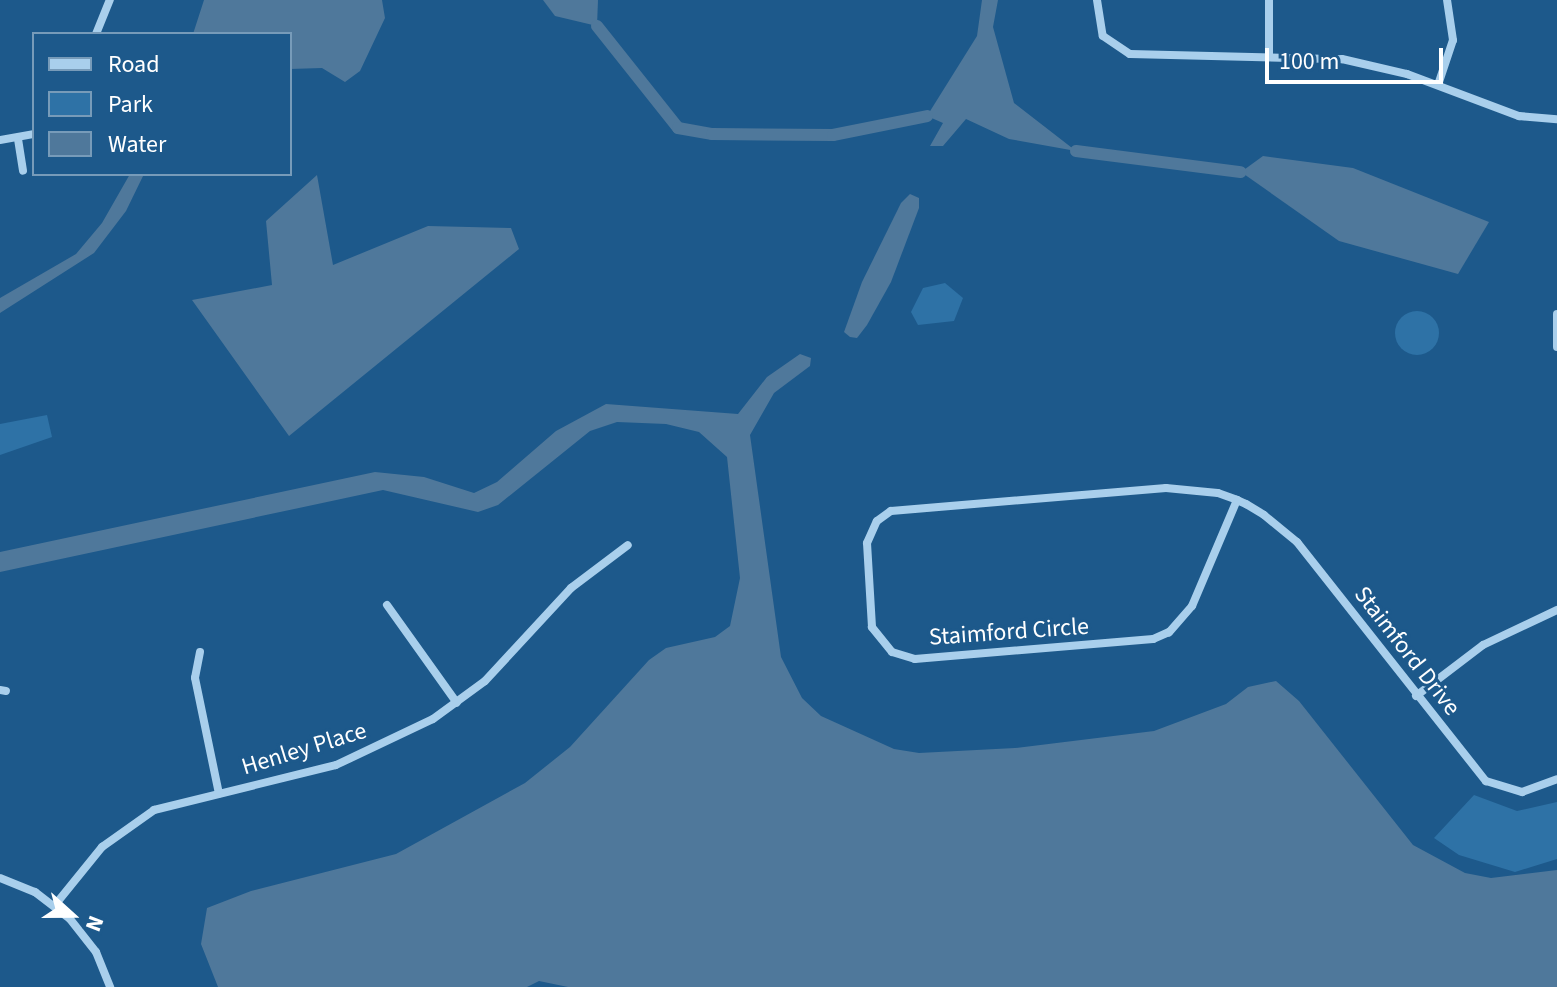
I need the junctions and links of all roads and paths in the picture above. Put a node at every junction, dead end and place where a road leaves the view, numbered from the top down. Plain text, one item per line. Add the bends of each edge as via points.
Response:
1 (110, 0) edge
2 (1097, 0) edge
3 (1269, 0) edge
4 (1447, 0) edge
5 (97, 32) edge
6 (1269, 56) junction
7 (1438, 85) junction
8 (1557, 119) edge
9 (32, 135) edge
10 (18, 139) junction
11 (0, 140) edge
12 (23, 171) dead end
13 (1557, 314) edge
14 (1557, 347) edge
15 (1237, 500) junction
16 (628, 545) dead end
17 (387, 605) dead end
18 (1557, 610) edge
19 (200, 652) dead end
20 (1416, 696) junction
21 (457, 703) junction
22 (1557, 779) edge
23 (219, 794) junction
24 (0, 878) edge
25 (55, 905) junction
26 (110, 987) edge

1 - 5 street
2 - 6 street via 1103,36 1130,54
3 - 6 street
4 - 7 street via 1453,40
6 - 7 street via 1345,60
7 - 8 street via 1519,116
9 - 10 street
10 - 11 street
10 - 12 street
13 - 14 street
15 - 15 street, Staimford Circle via 1192,606 1169,632 1153,639 915,659 892,652 872,627 867,543 877,521 898,508 1175,487
15 - 20 street, Staimford Drive via 1297,542
16 - 21 street, Henley Place via 571,588 512,657
17 - 21 street
18 - 20 street via 1483,645
19 - 23 street via 195,678
20 - 22 street, Staimford Drive via 1486,781 1522,792
21 - 23 street, Henley Place via 402,737 347,761
23 - 25 street, Henley Place via 175,803 135,820 102,847
24 - 25 street
25 - 26 street via 84,935

